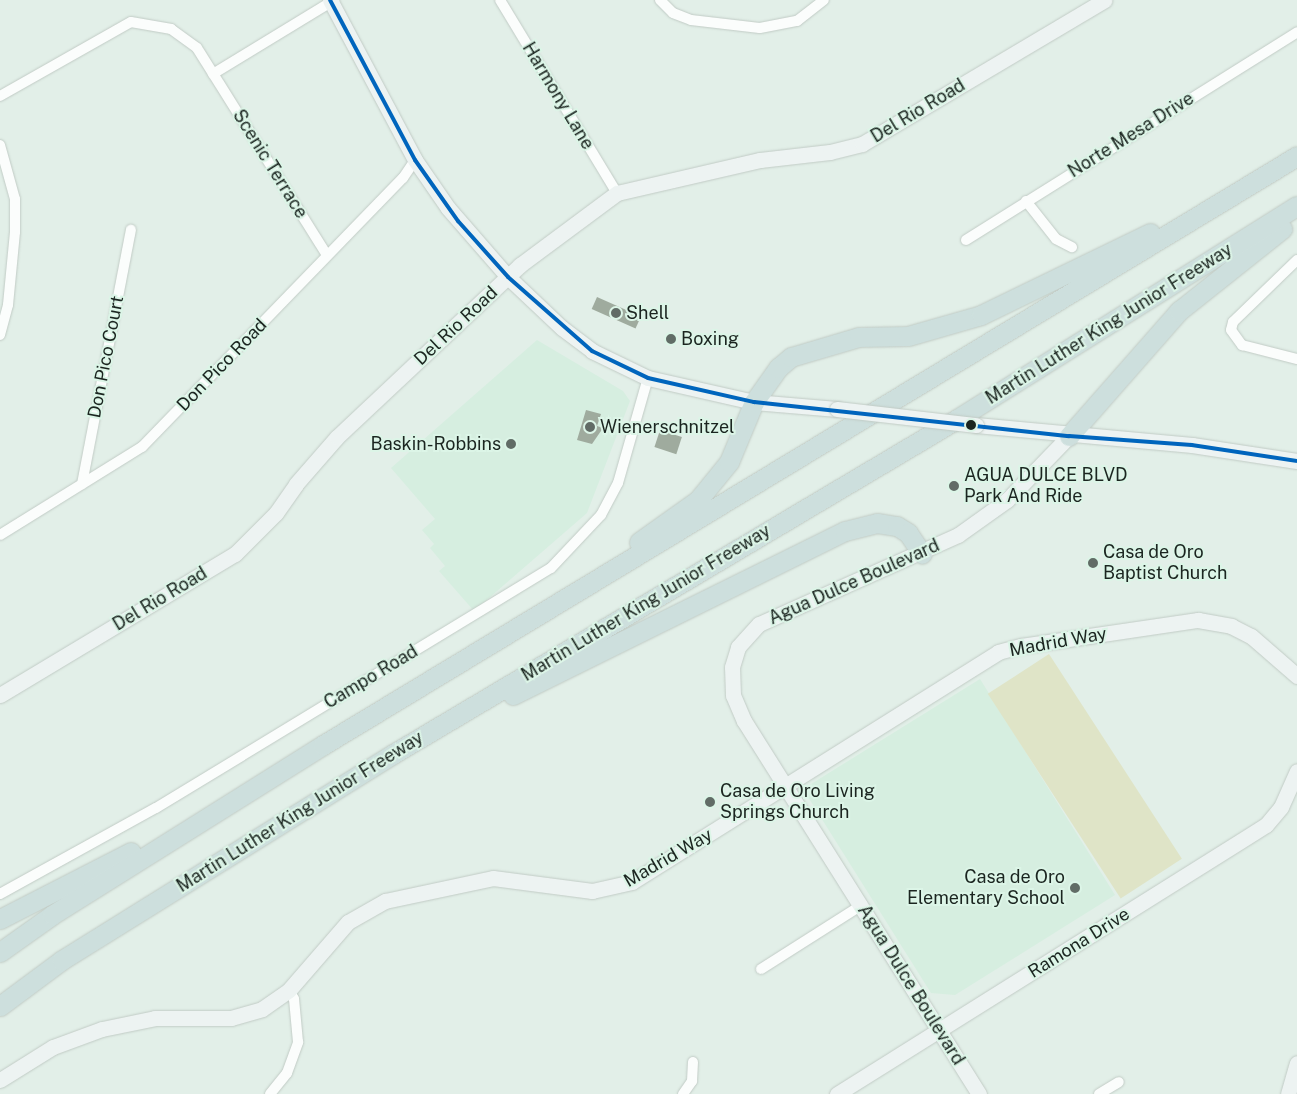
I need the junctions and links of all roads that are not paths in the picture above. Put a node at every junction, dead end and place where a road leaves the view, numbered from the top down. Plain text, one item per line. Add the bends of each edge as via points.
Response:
1 (500, 0) edge
2 (660, 0) edge
3 (824, 0) edge
4 (1104, 0) edge
5 (332, 1) edge
6 (1297, 32) edge
7 (213, 74) junction
8 (0, 96) edge
9 (0, 145) edge
10 (1297, 156) edge
11 (415, 160) junction
12 (617, 193) junction
13 (1026, 201) junction
14 (1297, 206) edge
15 (1203, 213) junction
16 (1297, 218) edge
17 (131, 230) dead end
18 (966, 240) dead end
19 (1072, 247) dead end
20 (327, 255) junction
21 (1297, 260) edge
22 (508, 277) junction
23 (0, 335) edge
24 (1297, 359) edge
25 (648, 378) junction
26 (754, 402) junction
27 (1069, 436) junction
28 (1297, 461) edge
29 (82, 484) junction
30 (0, 535) edge
31 (922, 554) junction
32 (1297, 676) edge
33 (416, 689) junction
34 (0, 695) edge
35 (393, 754) junction
36 (1297, 771) edge
37 (786, 787) junction
38 (194, 825) junction
39 (0, 894) edge
40 (862, 905) junction
41 (0, 919) edge
42 (0, 952) edge
43 (761, 969) dead end
44 (43, 973) junction
45 (289, 990) junction
46 (0, 1006) edge
47 (0, 1016) edge
48 (939, 1030) junction
49 (694, 1062) dead end
50 (1297, 1062) edge
51 (0, 1080) edge
52 (1118, 1082) dead end
53 (270, 1094) edge
54 (683, 1094) edge
55 (837, 1094) edge
56 (979, 1094) edge
57 (1099, 1094) edge
58 (1288, 1094) edge

1 - 12 street, Harmony Lane
2 - 3 street via 691,20 760,28 796,21
4 - 12 street, Del Rio Road via 862,144 830,152 760,160
5 - 7 street
5 - 11 street
6 - 13 street, Norte Mesa Drive
7 - 8 street, Scenic Terrace via 196,48 180,34 161,25 131,22
7 - 20 street, Scenic Terrace
9 - 23 street via 15,198 8,305
10 - 15 highway
11 - 20 street, Don Pico Road
11 - 22 street via 458,222
12 - 22 street, Del Rio Road via 576,220
13 - 18 street, Norte Mesa Drive
13 - 19 street via 1056,239
14 - 35 highway, Martin Luther King Junior Freeway via 957,419
15 - 26 highway via 1165,226 981,316 908,336 859,337 797,354 778,368
15 - 33 highway
16 - 27 highway via 1180,312
17 - 29 street, Don Pico Court
20 - 29 street, Don Pico Road via 142,447
21 - 24 street via 1233,322 1232,334 1238,343
22 - 25 street via 592,351
22 - 34 street, Del Rio Road via 338,437 296,484 276,513 235,554
25 - 26 street
25 - 39 street, Campo Road via 618,482 601,515 551,568 156,808
26 - 27 street, bridge
26 - 33 highway via 729,462 698,500
27 - 28 street via 1192,445
27 - 31 street, Agua Dulce Boulevard via 1007,500 958,536
29 - 30 street, Don Pico Road
31 - 35 highway via 908,533 897,526 877,523 845,531
31 - 37 street, Agua Dulce Boulevard via 767,619 751,630 738,647 731,678 736,704
32 - 37 street, Madrid Way via 1251,636 1209,621 1175,621 1021,646 980,662
33 - 38 highway
35 - 44 highway, Martin Luther King Junior Freeway
36 - 48 street, Ramona Drive via 1281,807 1266,826
37 - 40 street, Agua Dulce Boulevard
37 - 45 street, Madrid Way via 620,887 592,892 493,878 376,904 340,930
38 - 41 highway
38 - 42 highway
40 - 43 street
40 - 48 street, Agua Dulce Boulevard
44 - 46 highway, Martin Luther King Junior Freeway
44 - 47 highway
45 - 51 street, Madrid Way via 267,1006 241,1016 154,1018 85,1034 38,1055
45 - 53 street via 294,999 298,1042 287,1074
48 - 55 street, Ramona Drive
48 - 56 street, Agua Dulce Boulevard
49 - 54 street via 692,1080
50 - 58 street
52 - 57 street

